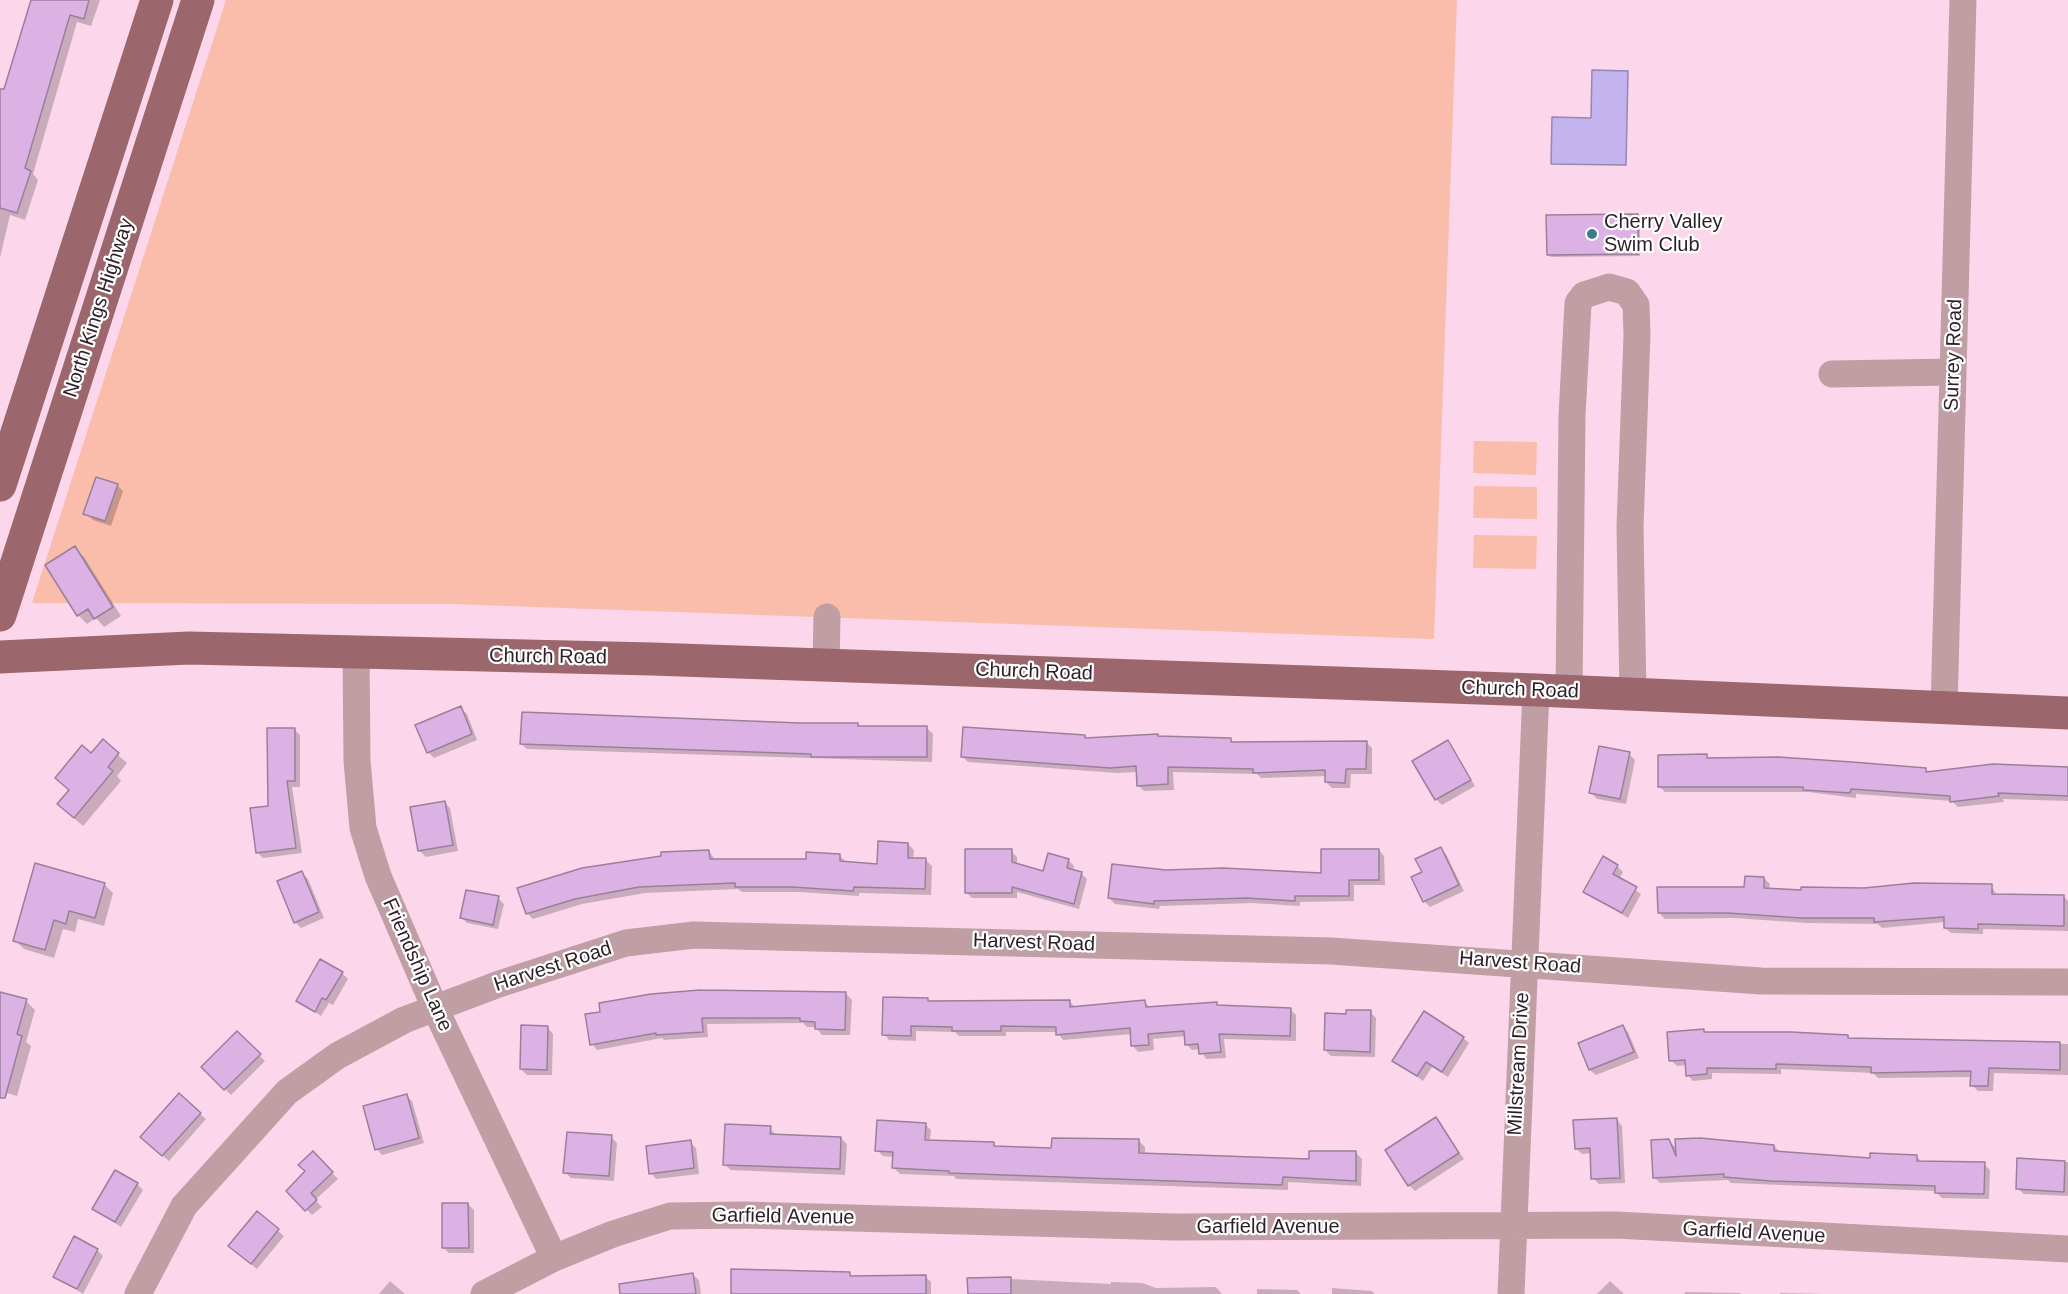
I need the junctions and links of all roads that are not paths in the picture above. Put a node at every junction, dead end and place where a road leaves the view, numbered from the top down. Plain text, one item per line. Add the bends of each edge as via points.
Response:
1 (157, 0) edge
2 (198, 0) edge
3 (1963, 0) edge
4 (1953, 372) junction
5 (1832, 374) dead end
6 (0, 485) edge
7 (0, 615) edge
8 (827, 617) dead end
9 (356, 652) junction
10 (0, 657) edge
11 (826, 665) junction
12 (1536, 690) junction
13 (1569, 692) junction
14 (1632, 694) junction
15 (1944, 709) junction
16 (2068, 713) edge
17 (1524, 963) junction
18 (2068, 982) edge
19 (435, 1008) junction
20 (1512, 1225) junction
21 (2068, 1249) edge
22 (554, 1258) junction
23 (138, 1294) edge
24 (484, 1294) edge
25 (1511, 1294) edge

1 - 6 main road, North Kings Highway
2 - 7 main road, North Kings Highway
3 - 4 street, Surrey Road
4 - 5 street
4 - 15 street, Surrey Road
8 - 11 street
9 - 10 main road, Church Road via 189,648
9 - 11 main road, Church Road
9 - 19 street, Friendship Lane via 357,761 363,828 378,876
11 - 12 main road, Church Road
12 - 13 main road, Church Road
12 - 17 street, Millstream Drive
13 - 14 main road, Church Road
13 - 14 street via 1572,416 1578,303 1584,295 1609,287 1627,292 1636,305 1630,527
14 - 15 main road, Church Road
15 - 16 main road, Church Road
17 - 18 street, Harvest Road via 1761,981
17 - 19 street, Harvest Road via 1331,951 694,935 626,943
17 - 20 street, Millstream Drive
19 - 22 street, Friendship Lane
19 - 23 street, Harvest Road via 337,1056 287,1092 184,1206
20 - 21 street, Garfield Avenue via 1616,1225
20 - 22 street, Garfield Avenue via 1174,1227 670,1216
20 - 25 street, Millstream Drive
22 - 24 street, Garfield Avenue

